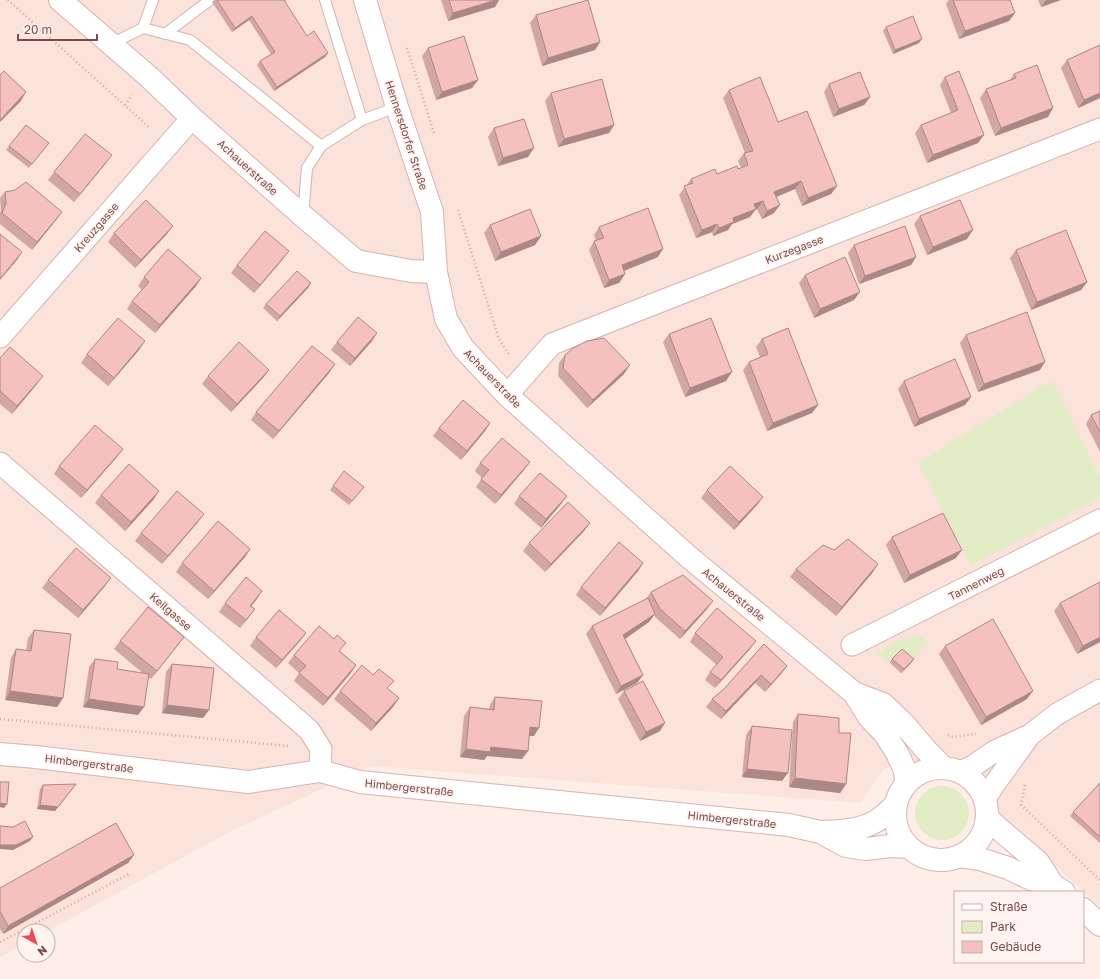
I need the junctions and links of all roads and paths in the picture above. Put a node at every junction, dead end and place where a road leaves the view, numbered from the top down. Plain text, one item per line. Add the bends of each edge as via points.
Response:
1 (8, 0) edge
2 (60, 0) edge
3 (153, 0) edge
4 (210, 0) edge
5 (325, 0) edge
6 (365, 0) edge
7 (143, 28) junction
8 (164, 34) junction
9 (112, 44) junction
10 (406, 46) dead end
11 (397, 108) junction
12 (192, 118) junction
13 (362, 120) junction
14 (1100, 129) edge
15 (435, 137) dead end
16 (169, 144) junction
17 (321, 146) junction
18 (456, 205) dead end
19 (303, 216) junction
20 (436, 272) junction
21 (0, 337) edge
22 (524, 376) junction
23 (507, 395) junction
24 (0, 463) edge
25 (1100, 520) edge
26 (852, 645) dead end
27 (1100, 690) edge
28 (854, 693) junction
29 (0, 719) edge
30 (942, 732) dead end
31 (321, 749) junction
32 (0, 754) edge
33 (1002, 758) junction
34 (952, 770) junction
35 (320, 771) junction
36 (907, 783) junction
37 (896, 804) junction
38 (986, 808) junction
39 (820, 832) junction
40 (909, 846) junction
41 (959, 856) junction
42 (129, 874) dead end
43 (1100, 880) edge
44 (1059, 888) edge
45 (1084, 910) edge
46 (1100, 925) edge
47 (0, 942) edge

1 - 16 path
2 - 9 street, Achauerstraße
3 - 7 lane
4 - 8 lane
5 - 13 lane
6 - 11 street, Hennersdorfer Straße
7 - 8 lane
7 - 9 lane
8 - 17 lane via 190,40
9 - 12 street, Achauerstraße
10 - 15 path
11 - 13 lane
11 - 20 street, Hennersdorfer Straße via 432,212
12 - 16 street, Kreuzgasse
12 - 19 street, Achauerstraße
13 - 17 lane
14 - 22 street, Kurzegasse via 552,344
16 - 21 street, Kreuzgasse
17 - 19 lane via 307,168
18 - 22 path via 499,339
19 - 20 street, Achauerstraße via 356,260 411,271
20 - 23 street, Achauerstraße via 446,319 463,348
22 - 23 street, Kurzegasse
23 - 28 street, Achauerstraße via 690,558
24 - 31 street, Keilgasse via 309,730
25 - 26 street, Tannenweg
27 - 33 street via 1057,714
28 - 34 street, Achauerstraße via 883,704 926,750
28 - 36 street, Achauerstraße via 897,753
29 - 31 path
30 - 33 path via 954,737 980,734
31 - 35 street
32 - 35 street, Himbergerstraße via 248,782
33 - 34 street
33 - 38 street
33 - 43 path via 1025,784 1021,805
34 - 36 street via 927,770
34 - 38 street via 974,781 980,789
35 - 39 street, Himbergerstraße via 360,782 789,824
36 - 37 street
37 - 39 street, Himbergerstraße via 882,818 869,824 850,830
37 - 40 street via 896,823 901,836
38 - 41 street via 984,830 980,839
38 - 44 street via 998,828 1038,862
39 - 40 street, Himbergerstraße via 846,846 866,849
40 - 41 street via 932,859 942,860
41 - 44 street via 994,863
42 - 47 path
45 - 46 street

